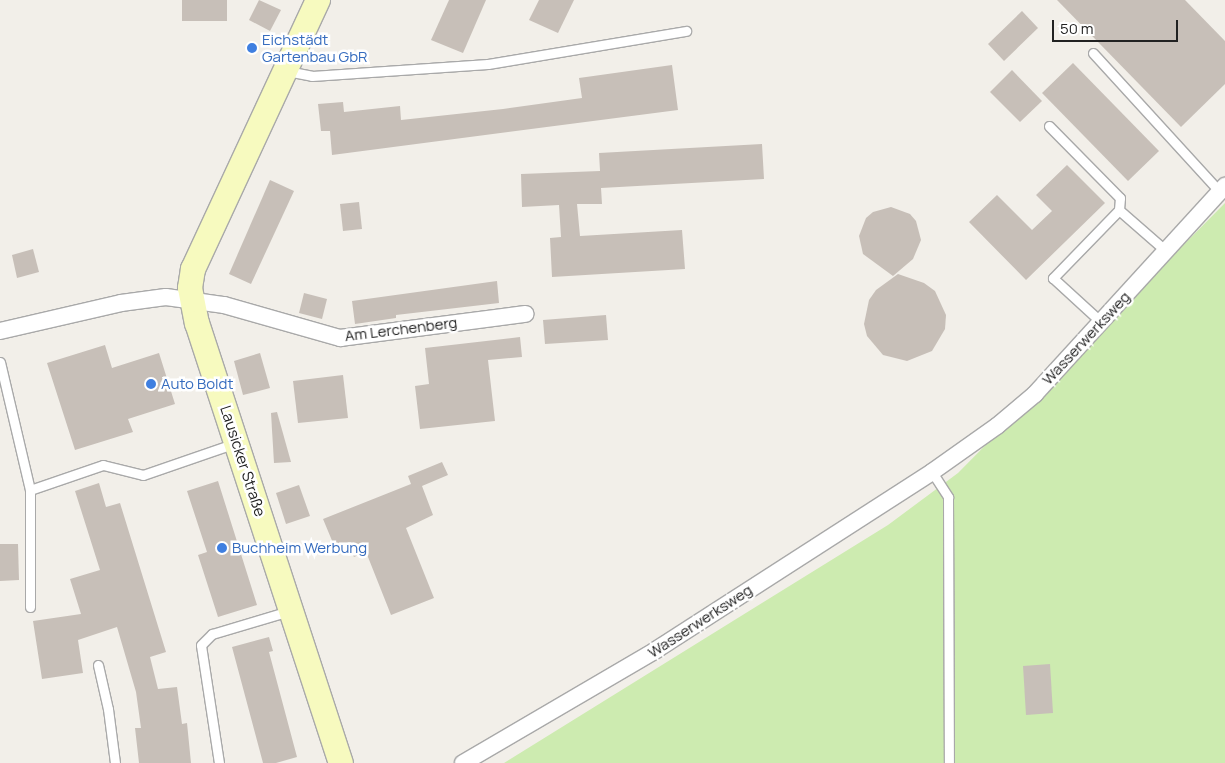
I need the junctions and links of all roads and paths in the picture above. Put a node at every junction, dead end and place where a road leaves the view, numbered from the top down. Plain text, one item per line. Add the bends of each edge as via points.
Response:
1 (318, 0) edge
2 (686, 31) dead end
3 (1093, 53) dead end
4 (285, 70) junction
5 (1049, 126) dead end
6 (1222, 189) edge
7 (1119, 210) junction
8 (1166, 251) junction
9 (191, 300) junction
10 (525, 314) dead end
11 (1101, 322) junction
12 (0, 331) edge
13 (0, 362) edge
14 (237, 443) junction
15 (932, 472) junction
16 (30, 490) junction
17 (30, 606) dead end
18 (292, 610) junction
19 (98, 665) dead end
20 (115, 763) edge
21 (219, 763) edge
22 (341, 763) edge
23 (463, 763) edge
24 (949, 763) edge

1 - 4 main road, Lausicker Straße
2 - 4 lane via 488,64 312,76
3 - 6 lane
4 - 9 main road, Lausicker Straße via 193,269
5 - 7 lane via 1120,198
6 - 8 street, Wasserwerksweg
7 - 8 lane
7 - 11 lane via 1053,278
8 - 11 street, Wasserwerksweg
9 - 10 street, Am Lerchenberg via 224,305 340,338
9 - 12 street, Am Lerchenberg via 143,299
9 - 14 main road, Lausicker Straße
11 - 15 street, Wasserwerksweg via 1035,394 997,426
13 - 16 lane
14 - 16 lane via 143,475 103,465
14 - 18 main road, Lausicker Straße
15 - 23 street, Wasserwerksweg via 656,650
15 - 24 lane via 948,497
16 - 17 lane
18 - 21 lane via 212,634 201,646
18 - 22 main road, Lausicker Straße
19 - 20 lane via 108,708

